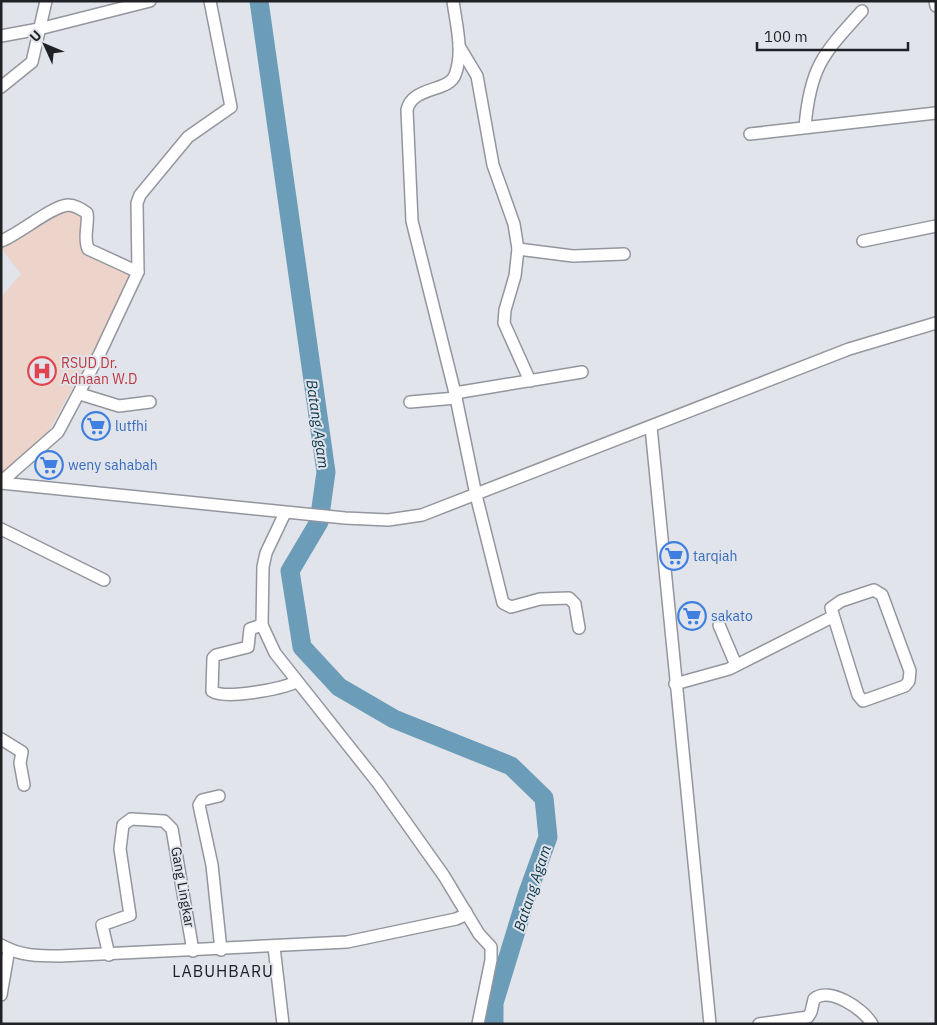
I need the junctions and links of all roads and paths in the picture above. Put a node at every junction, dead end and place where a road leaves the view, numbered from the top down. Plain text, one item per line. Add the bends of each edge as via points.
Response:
1 (46, 1) edge
2 (150, 1) edge
3 (210, 1) edge
4 (453, 1) edge
5 (935, 1) edge
6 (110, 6) edge
7 (936, 6) edge
8 (862, 11) dead end
9 (39, 29) junction
10 (1, 36) edge
11 (459, 46) junction
12 (1, 87) edge
13 (936, 113) edge
14 (805, 127) junction
15 (750, 134) dead end
16 (936, 226) edge
17 (1, 241) edge
18 (863, 241) dead end
19 (518, 249) junction
20 (624, 254) dead end
21 (138, 272) junction
22 (936, 324) edge
23 (582, 372) dead end
24 (530, 381) junction
25 (80, 394) junction
26 (456, 396) junction
27 (150, 402) dead end
28 (410, 402) dead end
29 (651, 427) junction
30 (1, 483) edge
31 (476, 495) junction
32 (288, 514) junction
33 (1, 530) edge
34 (104, 580) dead end
35 (832, 617) junction
36 (719, 625) dead end
37 (258, 626) junction
38 (579, 628) dead end
39 (736, 665) junction
40 (292, 684) junction
41 (675, 684) junction
42 (1, 739) edge
43 (24, 786) dead end
44 (219, 796) dead end
45 (462, 915) junction
46 (5, 947) edge
47 (274, 947) junction
48 (221, 950) junction
49 (193, 951) junction
50 (109, 955) junction
51 (1, 995) edge
52 (283, 1024) edge
53 (478, 1024) edge
54 (710, 1024) edge
55 (759, 1024) edge
56 (872, 1024) edge

1 - 9 street
2 - 6 street
3 - 21 street via 231,104 224,114 180,145 140,196 137,203
4 - 11 street
5 - 7 street
6 - 9 street
8 - 14 street via 830,46 818,67 808,93
9 - 10 street
9 - 12 street via 32,62
11 - 19 street via 478,76 493,165 514,224
11 - 26 street via 454,78 412,99 407,110 412,221
13 - 14 street
14 - 15 street
16 - 18 street
17 - 21 street via 54,210 69,205 79,207 86,213 88,222 85,241 88,249
19 - 20 street via 572,256
19 - 24 street via 504,323
21 - 25 street
22 - 29 street via 849,349
23 - 24 street
24 - 26 street
25 - 27 street via 119,406
25 - 30 street via 58,432
26 - 28 street
26 - 31 street
29 - 31 street
29 - 41 street
30 - 32 street
31 - 32 street via 422,515 388,520
31 - 38 street via 505,606 540,599 569,598 575,604
32 - 37 street via 266,553
33 - 34 street
35 - 35 street via 831,608 840,601 874,590 880,592 910,671 905,686 867,701 860,699
35 - 39 street
36 - 39 street
37 - 40 street
37 - 40 street via 249,630 248,647 213,658 212,691 244,693
39 - 41 street
40 - 45 street via 378,783 430,856
41 - 54 street
42 - 43 street via 22,752 20,763
44 - 48 street via 202,800 199,805 212,866
45 - 47 street via 358,941
45 - 53 street via 491,947
46 - 50 street via 30,955
46 - 51 street
47 - 48 street
47 - 52 street
48 - 49 street
49 - 50 street
49 - 50 street, Gang Lingkar via 170,824 164,820 131,819 123,825 120,849 130,915 102,925
55 - 56 street via 808,1017 814,999 823,994 855,1006

